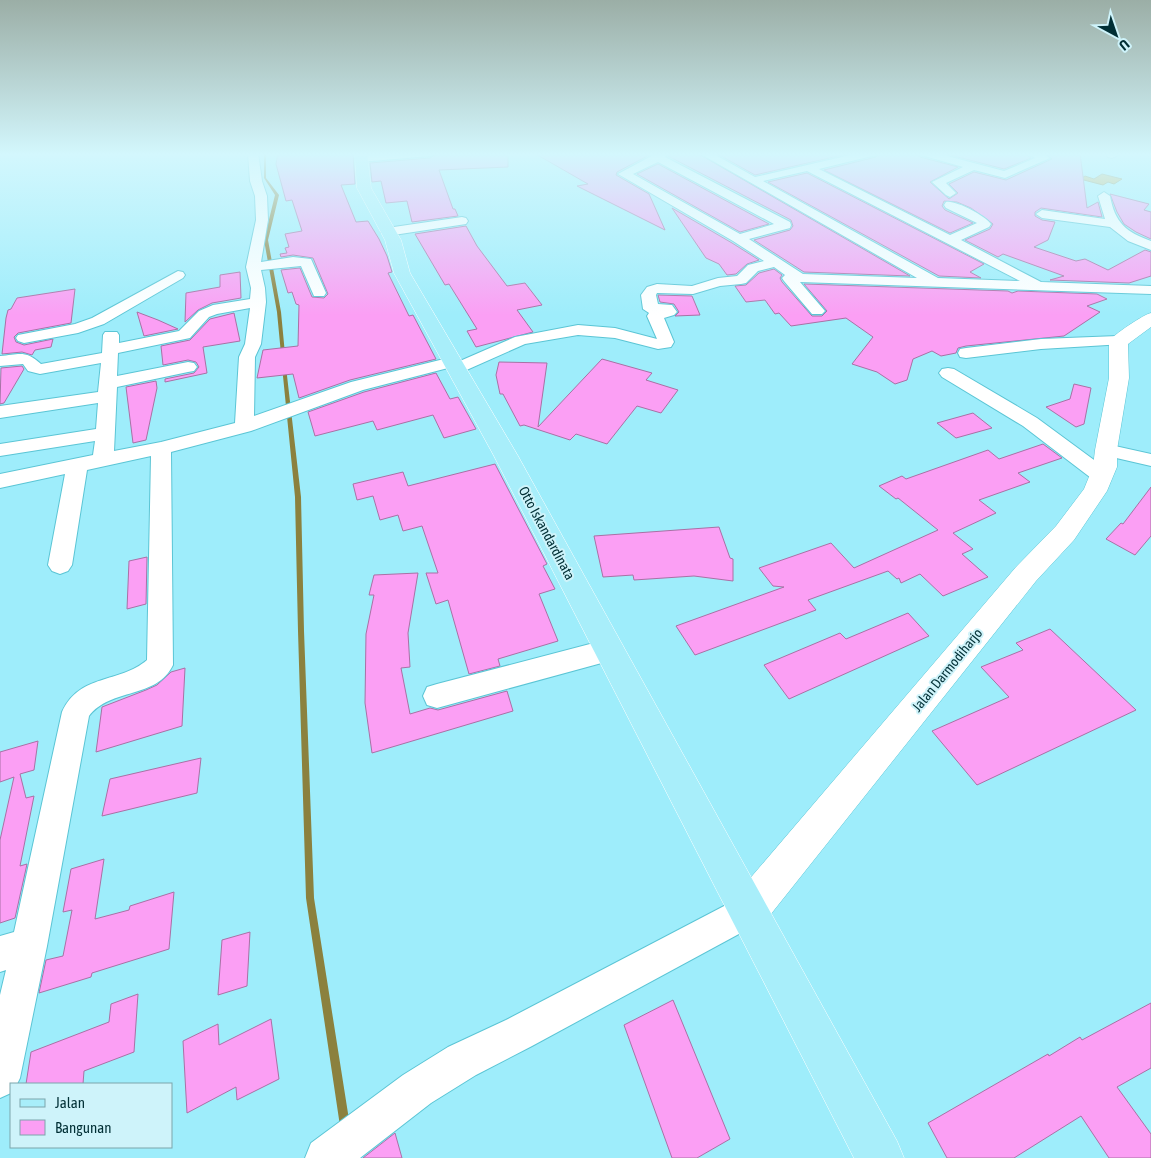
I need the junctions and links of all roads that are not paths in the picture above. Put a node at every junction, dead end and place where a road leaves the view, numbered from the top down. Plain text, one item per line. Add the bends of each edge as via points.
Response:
1 (261, 207) edge
2 (374, 207) edge
3 (684, 207) edge
4 (712, 207) dead end
5 (748, 207) edge
6 (802, 207) edge
7 (887, 207) edge
8 (962, 207) edge
9 (1106, 207) edge
10 (695, 213) junction
11 (1042, 214) dead end
12 (462, 221) dead end
13 (1114, 224) junction
14 (388, 232) junction
15 (738, 238) junction
16 (952, 240) junction
17 (1151, 246) edge
18 (778, 262) junction
19 (259, 266) junction
20 (178, 275) dead end
21 (795, 278) junction
22 (740, 280) junction
23 (936, 282) junction
24 (1041, 286) junction
25 (1151, 290) edge
26 (319, 293) dead end
27 (258, 302) junction
28 (817, 311) dead end
29 (112, 314) junction
30 (1151, 318) edge
31 (24, 338) dead end
32 (1118, 341) junction
33 (111, 353) junction
34 (966, 353) dead end
35 (0, 361) edge
36 (454, 365) junction
37 (188, 368) dead end
38 (948, 373) dead end
39 (108, 389) junction
40 (0, 412) edge
41 (250, 425) junction
42 (105, 433) junction
43 (161, 448) junction
44 (0, 450) edge
45 (1151, 460) edge
46 (103, 461) junction
47 (1104, 463) junction
48 (77, 466) junction
49 (0, 482) edge
50 (60, 565) dead end
51 (610, 650) junction
52 (437, 696) dead end
53 (749, 910) junction
54 (15, 950) edge
55 (0, 1078) edge
56 (340, 1147) edge
57 (880, 1158) edge

1 - 19 street
2 - 14 main road, Otto Iskandardinata
3 - 10 street
4 - 10 street
5 - 15 street via 785,225
6 - 23 street
7 - 16 street
8 - 16 street via 985,224
9 - 13 street
10 - 15 street
11 - 13 street
12 - 14 street
13 - 17 street via 1125,235
14 - 36 main road, Otto Iskandardinata via 402,273
15 - 18 street
16 - 24 street
18 - 21 street
18 - 22 street via 754,268
19 - 26 street via 306,262
19 - 27 street
20 - 29 street
21 - 22 street
21 - 23 street
21 - 28 street
22 - 36 street via 700,288 657,288 649,293 651,309 667,308 669,312 655,316 665,344 615,333 578,330 521,340 492,354
23 - 24 street
24 - 25 street
27 - 33 street via 213,310 204,314 186,334
27 - 41 street via 253,344 247,357
29 - 31 street via 78,328
29 - 33 street
30 - 32 street
32 - 34 street via 1041,344
32 - 47 street, Jalan Darmodiharjo via 1119,378
33 - 35 street via 40,368 34,367 27,359
33 - 39 street
36 - 41 street via 357,386
36 - 51 main road, Otto Iskandardinata
37 - 39 street
38 - 47 street
39 - 40 street
39 - 42 street
41 - 43 street
42 - 44 street
42 - 46 street
43 - 46 street
43 - 54 street via 160,665 147,676 85,699 76,712
45 - 47 street
46 - 48 street
47 - 53 street, Jalan Darmodiharjo via 1095,492 1065,533 1026,574
48 - 49 street
48 - 50 street
51 - 52 street
51 - 53 main road, Otto Iskandardinata
53 - 56 street via 462,1061 417,1089
53 - 57 main road, Otto Iskandardinata
54 - 55 street

